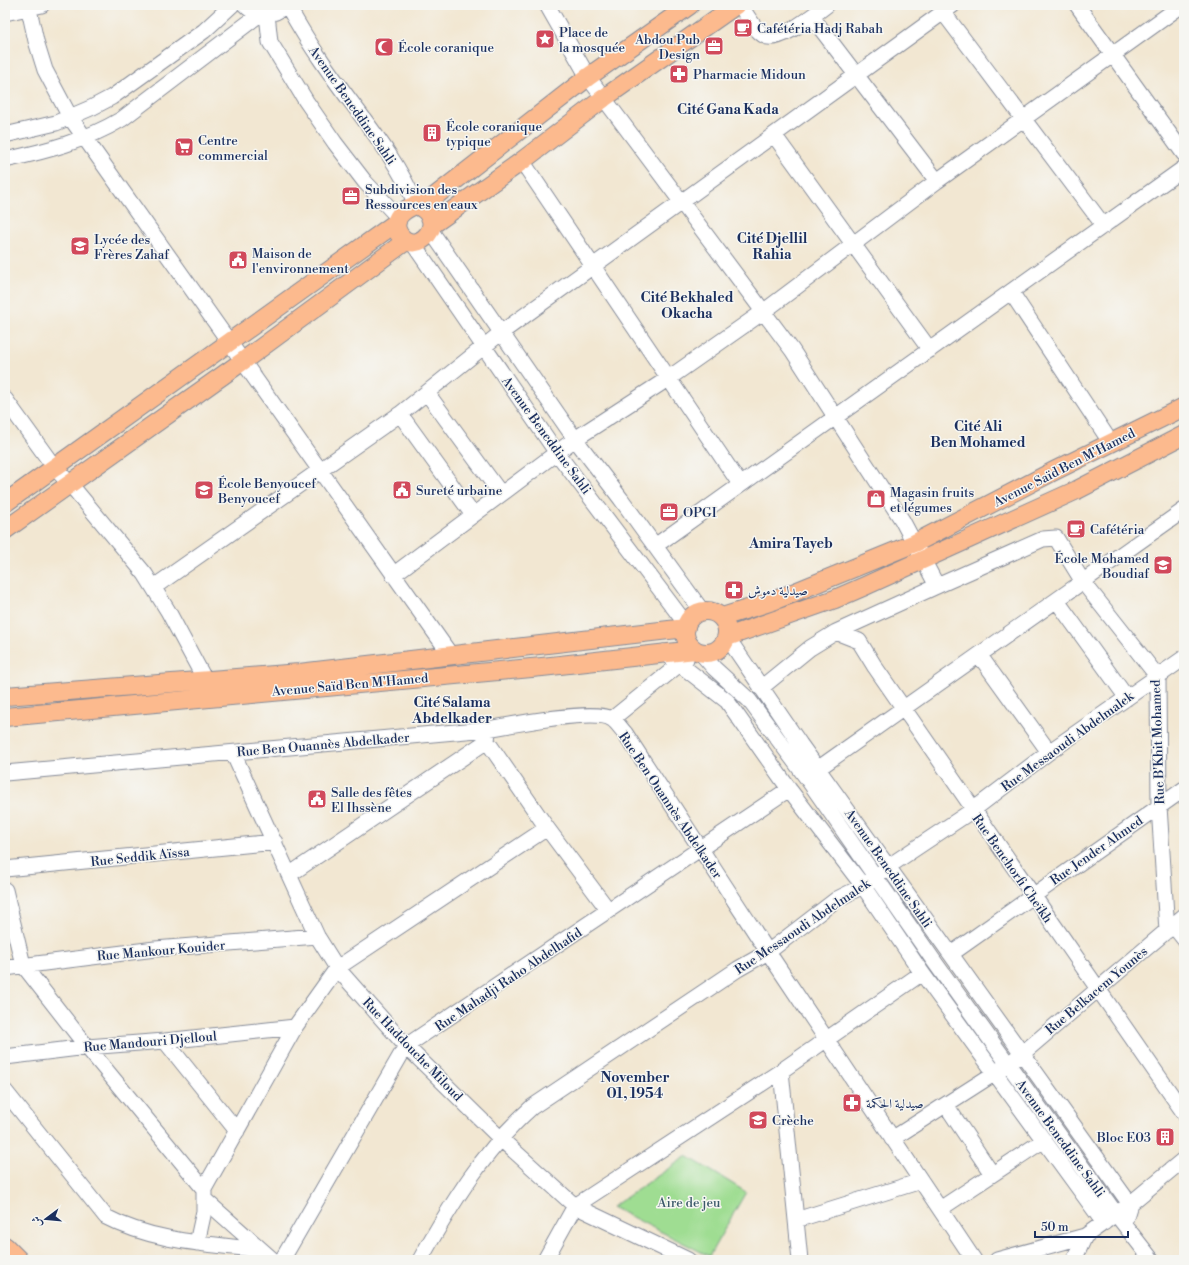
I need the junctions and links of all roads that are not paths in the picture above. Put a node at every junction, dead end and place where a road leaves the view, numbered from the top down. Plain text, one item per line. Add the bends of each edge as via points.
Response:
1 (232, 5) edge
2 (245, 5) edge
3 (286, 5) edge
4 (547, 5) edge
5 (690, 5) edge
6 (736, 5) edge
7 (740, 5) edge
8 (827, 5) edge
9 (1077, 5) edge
10 (1182, 5) edge
11 (33, 6) edge
12 (948, 9) edge
13 (5, 13) edge
14 (264, 14) junction
15 (812, 17) junction
16 (1112, 54) junction
17 (855, 76) junction
18 (588, 77) junction
19 (604, 98) junction
20 (70, 117) junction
21 (1023, 119) junction
22 (5, 135) edge
23 (774, 135) junction
24 (85, 138) junction
25 (1184, 154) edge
26 (5, 160) edge
27 (522, 161) junction
28 (1184, 168) edge
29 (937, 182) junction
30 (681, 202) junction
31 (419, 206) junction
32 (397, 220) junction
33 (1104, 226) junction
34 (432, 228) junction
35 (409, 242) junction
36 (853, 244) junction
37 (593, 266) junction
38 (1011, 292) junction
39 (763, 312) junction
40 (502, 332) junction
41 (229, 341) junction
42 (484, 348) junction
43 (930, 350) junction
44 (243, 361) junction
45 (668, 378) junction
46 (428, 393) junction
47 (5, 399) edge
48 (1184, 408) edge
49 (400, 414) junction
50 (835, 417) junction
51 (1184, 435) edge
52 (575, 439) junction
53 (1111, 443) junction
54 (558, 453) junction
55 (54, 467) junction
56 (319, 470) junction
57 (70, 484) junction
58 (740, 484) junction
59 (501, 494) junction
60 (5, 503) edge
61 (1184, 510) edge
62 (473, 515) junction
63 (5, 530) edge
64 (915, 543) junction
65 (655, 546) junction
66 (923, 560) junction
67 (393, 575) junction
68 (1083, 582) junction
69 (937, 586) junction
70 (154, 587) junction
71 (1057, 601) junction
72 (702, 611) junction
73 (722, 617) junction
74 (686, 626) junction
75 (836, 632) junction
76 (727, 637) junction
77 (697, 651) junction
78 (664, 652) junction
79 (450, 654) junction
80 (980, 656) junction
81 (1184, 658) edge
82 (679, 665) junction
83 (1158, 677) junction
84 (205, 680) junction
85 (702, 680) junction
86 (761, 688) junction
87 (5, 696) edge
88 (1127, 698) junction
89 (903, 708) junction
90 (5, 717) edge
91 (612, 719) junction
92 (487, 735) junction
93 (1049, 752) junction
94 (233, 753) junction
95 (818, 768) junction
96 (5, 773) edge
97 (789, 789) junction
98 (1184, 789) edge
99 (1159, 806) junction
100 (973, 810) junction
101 (547, 828) junction
102 (275, 842) junction
103 (699, 847) junction
104 (888, 866) junction
105 (5, 869) edge
106 (289, 875) junction
107 (869, 882) junction
108 (5, 890) edge
109 (1032, 896) junction
110 (609, 911) junction
111 (1175, 924) edge
112 (317, 936) junction
113 (1184, 939) edge
114 (768, 952) junction
115 (951, 954) junction
116 (23, 965) junction
117 (5, 968) edge
118 (336, 968) junction
119 (922, 973) junction
120 (1098, 988) junction
121 (295, 1026) junction
122 (827, 1039) junction
123 (165, 1041) junction
124 (406, 1046) junction
125 (87, 1047) junction
126 (1023, 1053) junction
127 (5, 1057) edge
128 (1008, 1064) junction
129 (781, 1071) junction
130 (995, 1073) junction
131 (5, 1092) edge
132 (946, 1105) junction
133 (1184, 1113) edge
134 (238, 1131) junction
135 (501, 1139) junction
136 (892, 1139) junction
137 (1044, 1140) junction
138 (1184, 1159) edge
139 (992, 1174) junction
140 (921, 1181) junction
141 (204, 1194) junction
142 (1130, 1204) junction
143 (575, 1206) junction
144 (940, 1209) junction
145 (1120, 1219) junction
146 (796, 1220) junction
147 (1104, 1224) junction
148 (1085, 1236) junction
149 (197, 1243) junction
150 (5, 1246) edge
151 (261, 1250) junction
152 (665, 1255) edge
153 (19, 1260) edge
154 (273, 1260) edge
155 (282, 1260) edge
156 (420, 1260) edge
157 (545, 1260) edge
158 (688, 1260) edge
159 (800, 1260) edge
160 (974, 1260) edge
161 (997, 1260) edge
162 (1074, 1260) edge
163 (1152, 1260) edge

1 - 20 street via 204,31 112,96
2 - 14 street via 254,12
3 - 14 street via 278,11
3 - 31 street, Avenue Beneddine Sahli via 318,57 389,156
4 - 18 street
5 - 18 main road
6 - 19 main road
7 - 15 street via 766,37 784,34
8 - 15 street
9 - 16 street
10 - 16 street
11 - 13 street
11 - 20 street via 38,48 45,70
12 - 17 street
12 - 21 street
14 - 24 street via 122,119
14 - 32 street via 270,42 306,101
15 - 17 street
16 - 21 street
16 - 25 street
17 - 23 street
17 - 29 street
18 - 19 street
18 - 31 main road
19 - 27 main road
19 - 30 street
20 - 22 street via 38,128
20 - 24 street
21 - 29 street
21 - 33 street
23 - 30 street
23 - 36 street
24 - 26 street via 59,148
24 - 41 street
27 - 34 main road
27 - 37 street
28 - 33 street
29 - 36 street
30 - 37 street
30 - 39 street
31 - 32 main road via 406,209
31 - 34 main road via 428,213
32 - 35 main road via 398,233
32 - 41 main road
33 - 38 street
34 - 35 main road via 424,240
34 - 40 street, Avenue Beneddine Sahli
35 - 42 street, Avenue Beneddine Sahli
35 - 44 main road
36 - 39 street
36 - 43 street
37 - 40 street
37 - 45 street
38 - 43 street
38 - 53 street
39 - 45 street
39 - 50 street via 792,350
40 - 42 street
40 - 52 street, Avenue Beneddine Sahli
41 - 44 street
41 - 55 main road
42 - 46 street
42 - 54 street, Avenue Beneddine Sahli
43 - 50 street
44 - 56 street
44 - 57 main road
45 - 52 street
45 - 58 street
46 - 49 street
46 - 59 street
47 - 55 street
48 - 53 main road, Avenue Saïd Ben M'Hamed
49 - 56 street
49 - 62 street
50 - 58 street
50 - 64 street
51 - 66 main road, Avenue Saïd Ben M'Hamed via 1077,490
52 - 54 street
52 - 65 street, Avenue Beneddine Sahli
53 - 64 main road, Avenue Saïd Ben M'Hamed
54 - 59 street
54 - 74 street, Avenue Beneddine Sahli
55 - 57 street
55 - 60 main road
56 - 67 street
56 - 70 street
57 - 63 main road
57 - 70 street
58 - 65 street
59 - 62 street
61 - 68 street
62 - 67 street
64 - 66 street
64 - 73 main road, Avenue Saïd Ben M'Hamed via 773,600
65 - 72 street, Avenue Beneddine Sahli
66 - 69 street
66 - 76 main road, Avenue Saïd Ben M'Hamed via 835,599
67 - 79 street
68 - 69 street, Rue B'Khit Mohamed via 1056,538 1044,539
68 - 71 street
68 - 83 street, Rue B'Khit Mohamed
69 - 75 street
70 - 84 street
71 - 80 street
71 - 88 street
72 - 73 main road via 710,611
72 - 74 main road via 690,618
73 - 76 main road via 728,630
74 - 77 main road via 686,639
74 - 79 main road, Avenue Saïd Ben M'Hamed via 469,654
75 - 86 street via 810,648
75 - 89 street, Rue Benchorfi Cheïkh via 859,641
76 - 77 main road via 714,652
76 - 86 street, Avenue Beneddine Sahli
77 - 78 main road, Avenue Saïd Ben M'Hamed
77 - 82 street
77 - 85 street via 696,664
77 - 107 street, Avenue Beneddine Sahli via 749,700 806,777
78 - 82 street, Avenue Beneddine Sahli
78 - 90 main road, Avenue Saïd Ben M'Hamed via 542,667
79 - 84 main road, Avenue Saïd Ben M'Hamed via 299,673
80 - 89 street
80 - 93 street
81 - 83 street, Rue Messaoudi Abdelmalek
82 - 85 street, Avenue Beneddine Sahli
82 - 91 street
83 - 88 street, Rue Messaoudi Abdelmalek
83 - 99 street, Rue B'Khit Mohamed
84 - 87 main road, Avenue Saïd Ben M'Hamed
85 - 97 street, Avenue Beneddine Sahli via 727,701
86 - 95 street, Avenue Beneddine Sahli
88 - 93 street, Rue Messaoudi Abdelmalek
89 - 95 street
89 - 100 street, Rue Benchorfi Cheïkh
91 - 92 street, Rue Ben Ouannès Abdelkader via 602,716 519,722
91 - 103 street, Rue Ben Ouannès Abdelkader via 625,733
92 - 94 street, Rue Ben Ouannès Abdelkader
92 - 101 street
92 - 106 street
93 - 100 street, Rue Messaoudi Abdelmalek
94 - 96 street, Rue Ben Ouannès Abdelkader
94 - 102 street, Rue Haddouche Miloud
95 - 104 street, Avenue Beneddine Sahli
97 - 103 street, Rue Mahadji Raho Abdelhafid
97 - 107 street, Avenue Beneddine Sahli
98 - 99 street, Rue Jender Ahmed
99 - 109 street, Rue Jender Ahmed
99 - 111 street, Rue B'Khit Mohamed
100 - 104 street, Rue Messaoudi Abdelmalek
100 - 109 street, Rue Benchorfi Cheïkh
101 - 110 street
101 - 118 street
102 - 105 street, Rue Seddik Aïssa
102 - 106 street, Rue Haddouche Miloud
103 - 110 street, Rue Mahadji Raho Abdelhafid
103 - 114 street, Rue Ben Ouannès Abdelkader
104 - 107 street, Rue Messaoudi Abdelmalek
104 - 115 street, Avenue Beneddine Sahli
106 - 112 street, Rue Haddouche Miloud
107 - 114 street, Rue Messaoudi Abdelmalek via 837,899
107 - 119 street, Avenue Beneddine Sahli
107 - 128 street, Avenue Beneddine Sahli
108 - 116 street
109 - 115 street, Rue Jender Ahmed
109 - 120 street, Rue Benchorfi Cheïkh
110 - 124 street, Rue Mahadji Raho Abdelhafid
111 - 113 street
111 - 120 street, Rue Belkacem Younès
112 - 116 street, Rue Mankour Kouider via 155,949
112 - 118 street, Rue Haddouche Miloud
114 - 122 street, Rue Ben Ouannès Abdelkader
114 - 135 street, Rue Messaoudi Abdelmalek via 738,969 532,1107
115 - 126 street, Avenue Beneddine Sahli
116 - 117 street, Rue Mankour Kouider
116 - 125 street
118 - 121 street
118 - 124 street, Rue Haddouche Miloud
119 - 122 street
119 - 130 street, Avenue Beneddine Sahli
120 - 126 street, Rue Belkacem Younès
120 - 133 street, Rue Benchorfi Cheïkh
121 - 123 street, Rue Mandouri Djelloul
121 - 134 street
122 - 129 street
122 - 136 street, Rue Ben Ouannès Abdelkader
123 - 125 street, Rue Mandouri Djelloul
123 - 134 street
124 - 135 street, Rue Haddouche Miloud
124 - 155 street
125 - 127 street, Rue Mandouri Djelloul
125 - 141 street
126 - 128 street, Rue Belkacem Younès
126 - 142 street, Avenue Beneddine Sahli
128 - 130 street, Rue Belkacem Younès
128 - 145 street, Avenue Beneddine Sahli
129 - 143 street
129 - 146 street
130 - 132 street, Rue Belkacem Younès
130 - 137 street, Avenue Beneddine Sahli
131 - 149 street via 106,1217 132,1229
132 - 136 street, Rue Belkacem Younès
132 - 139 street
134 - 141 street
135 - 143 street, Rue Haddouche Miloud
135 - 156 street, Rue Messaoudi Abdelmalek via 484,1158 450,1206
136 - 140 street, Rue Ben Ouannès Abdelkader
137 - 139 street
137 - 147 street, Avenue Beneddine Sahli
138 - 142 street
139 - 144 street
140 - 144 street, Rue Ben Ouannès Abdelkader
140 - 146 street
141 - 149 street via 203,1221
141 - 151 street
142 - 145 street
143 - 152 street, Rue Haddouche Miloud
143 - 157 street
144 - 160 street, Rue Ben Ouannès Abdelkader
145 - 147 street
145 - 163 street, Avenue Beneddine Sahli
146 - 159 street
147 - 148 street
148 - 161 street
148 - 162 street
149 - 151 street
150 - 153 main road
151 - 154 street
152 - 158 street, Rue Haddouche Miloud

